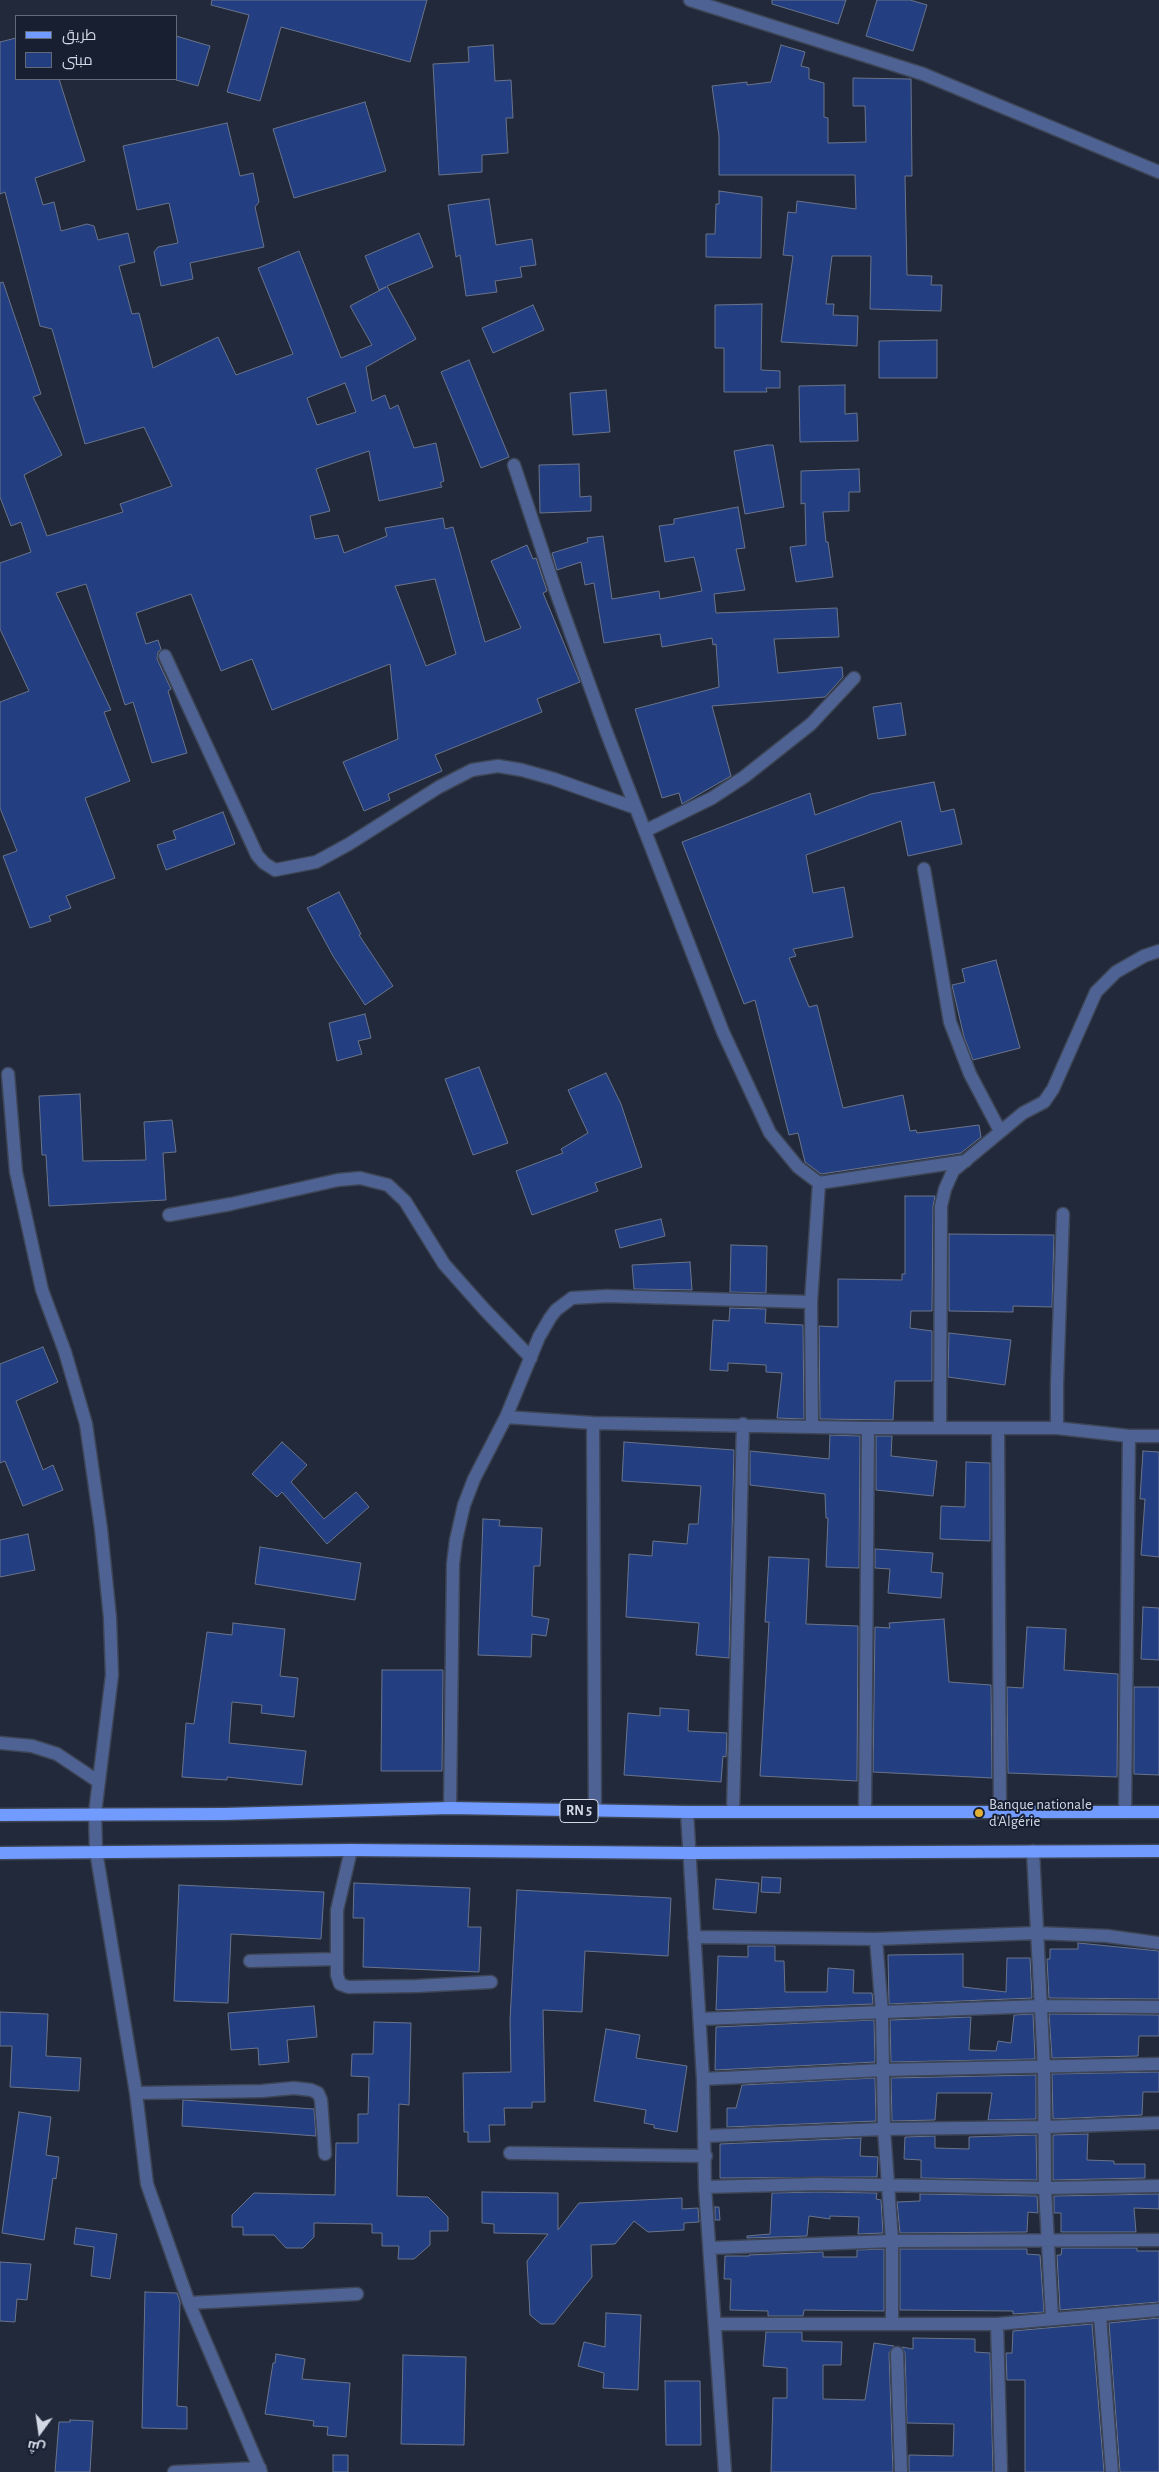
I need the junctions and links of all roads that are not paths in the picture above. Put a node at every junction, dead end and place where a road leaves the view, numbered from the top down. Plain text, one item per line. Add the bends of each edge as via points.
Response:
1 (690, 0) edge
2 (1159, 172) edge
3 (514, 465) dead end
4 (166, 656) dead end
5 (854, 678) dead end
6 (636, 808) junction
7 (645, 831) junction
8 (924, 868) dead end
9 (1159, 951) edge
10 (8, 1074) dead end
11 (1000, 1131) junction
12 (966, 1161) junction
13 (819, 1183) junction
14 (1064, 1214) dead end
15 (169, 1215) dead end
16 (811, 1302) junction
17 (531, 1358) junction
18 (506, 1417) junction
19 (593, 1423) junction
20 (742, 1424) junction
21 (812, 1427) junction
22 (868, 1428) junction
23 (940, 1428) junction
24 (998, 1428) junction
25 (1058, 1428) junction
26 (1129, 1436) junction
27 (1159, 1436) edge
28 (0, 1743) edge
29 (99, 1782) junction
30 (450, 1808) junction
31 (734, 1811) junction
32 (865, 1811) junction
33 (595, 1812) junction
34 (687, 1812) junction
35 (1125, 1812) junction
36 (1159, 1812) edge
37 (94, 1813) junction
38 (1000, 1813) junction
39 (0, 1815) edge
40 (351, 1850) junction
41 (96, 1851) junction
42 (1033, 1851) junction
43 (1159, 1852) edge
44 (0, 1853) edge
45 (689, 1853) junction
46 (1037, 1934) junction
47 (694, 1937) junction
48 (876, 1939) junction
49 (1159, 1943) edge
50 (337, 1959) junction
51 (250, 1961) dead end
52 (490, 1982) dead end
53 (1041, 2006) junction
54 (1159, 2007) edge
55 (882, 2013) junction
56 (700, 2019) junction
57 (1159, 2064) edge
58 (1044, 2068) junction
59 (882, 2070) junction
60 (703, 2079) junction
61 (136, 2093) junction
62 (1159, 2123) edge
63 (1046, 2127) junction
64 (884, 2129) junction
65 (705, 2136) junction
66 (510, 2153) dead end
67 (325, 2154) dead end
68 (706, 2156) junction
69 (888, 2184) junction
70 (1159, 2186) edge
71 (705, 2187) junction
72 (1045, 2188) junction
73 (1159, 2240) edge
74 (892, 2241) junction
75 (1048, 2242) junction
76 (710, 2248) junction
77 (356, 2294) dead end
78 (189, 2303) junction
79 (1159, 2310) edge
80 (1100, 2316) junction
81 (1052, 2318) junction
82 (892, 2323) junction
83 (716, 2324) junction
84 (997, 2324) junction
85 (898, 2353) dead end
86 (260, 2470) edge
87 (174, 2472) edge
88 (725, 2472) edge
89 (901, 2472) edge
90 (1001, 2472) edge
91 (1112, 2472) edge

1 - 2 street via 923,74
3 - 6 street via 559,602
4 - 6 street via 257,855 275,870 316,862 472,770 498,766 522,770
5 - 7 street via 811,724 750,772 712,798
6 - 7 street
7 - 13 street via 723,1032 770,1133 798,1167
8 - 11 street via 950,1022 970,1074
9 - 11 street via 1116,972 1096,992 1053,1089 1044,1102
10 - 29 street via 16,1172 42,1290 65,1352 86,1424 101,1529 112,1675
11 - 12 street
12 - 13 street
12 - 23 street via 954,1171 941,1206
13 - 16 street
14 - 25 street
15 - 17 street via 338,1180 360,1178 388,1186 405,1202 444,1264
16 - 17 street via 607,1296 572,1298 550,1318
16 - 21 street
17 - 18 street
18 - 19 street
18 - 30 street via 474,1480 456,1540
19 - 20 street
19 - 33 street
20 - 21 street
20 - 31 street
21 - 22 street
22 - 23 street
22 - 32 street
23 - 24 street
24 - 25 street
24 - 38 street
25 - 26 street
26 - 27 street
26 - 35 street
28 - 29 street via 32,1746 57,1754
29 - 37 street
30 - 33 main road, RN 5
30 - 37 main road, RN 5 via 224,1814
31 - 32 main road, RN 5
31 - 34 main road, RN 5
32 - 38 main road, RN 5
33 - 34 main road, RN 5
34 - 45 street
35 - 36 main road, RN 5
35 - 38 main road, RN 5
37 - 39 main road, RN 5
37 - 41 street
40 - 41 main road
40 - 45 main road
40 - 50 street via 337,1910
41 - 44 main road
41 - 61 street
42 - 43 main road
42 - 45 main road
42 - 46 street
45 - 47 street
46 - 48 street
46 - 49 street via 1107,1936
46 - 53 street
47 - 48 street
47 - 56 street
48 - 55 street
50 - 51 street
50 - 52 street via 338,1981 343,1986
53 - 54 street
53 - 55 street
53 - 58 street
55 - 56 street
55 - 59 street
56 - 60 street
57 - 58 street
58 - 59 street
58 - 63 street
59 - 60 street
59 - 64 street
60 - 65 street
61 - 67 street via 311,2090 318,2093 321,2100
61 - 78 street via 147,2184
62 - 63 street
63 - 64 street
63 - 72 street
64 - 65 street
64 - 69 street
65 - 68 street
66 - 68 street
68 - 71 street
69 - 71 street
69 - 72 street
69 - 74 street
70 - 72 street
71 - 76 street
72 - 75 street
73 - 75 street
74 - 75 street
74 - 76 street
74 - 82 street
75 - 81 street
76 - 83 street
77 - 78 street
78 - 86 street
79 - 80 street
80 - 81 street
80 - 91 street
81 - 84 street
82 - 83 street
82 - 84 street
83 - 88 street
84 - 90 street
85 - 89 street
86 - 87 street

